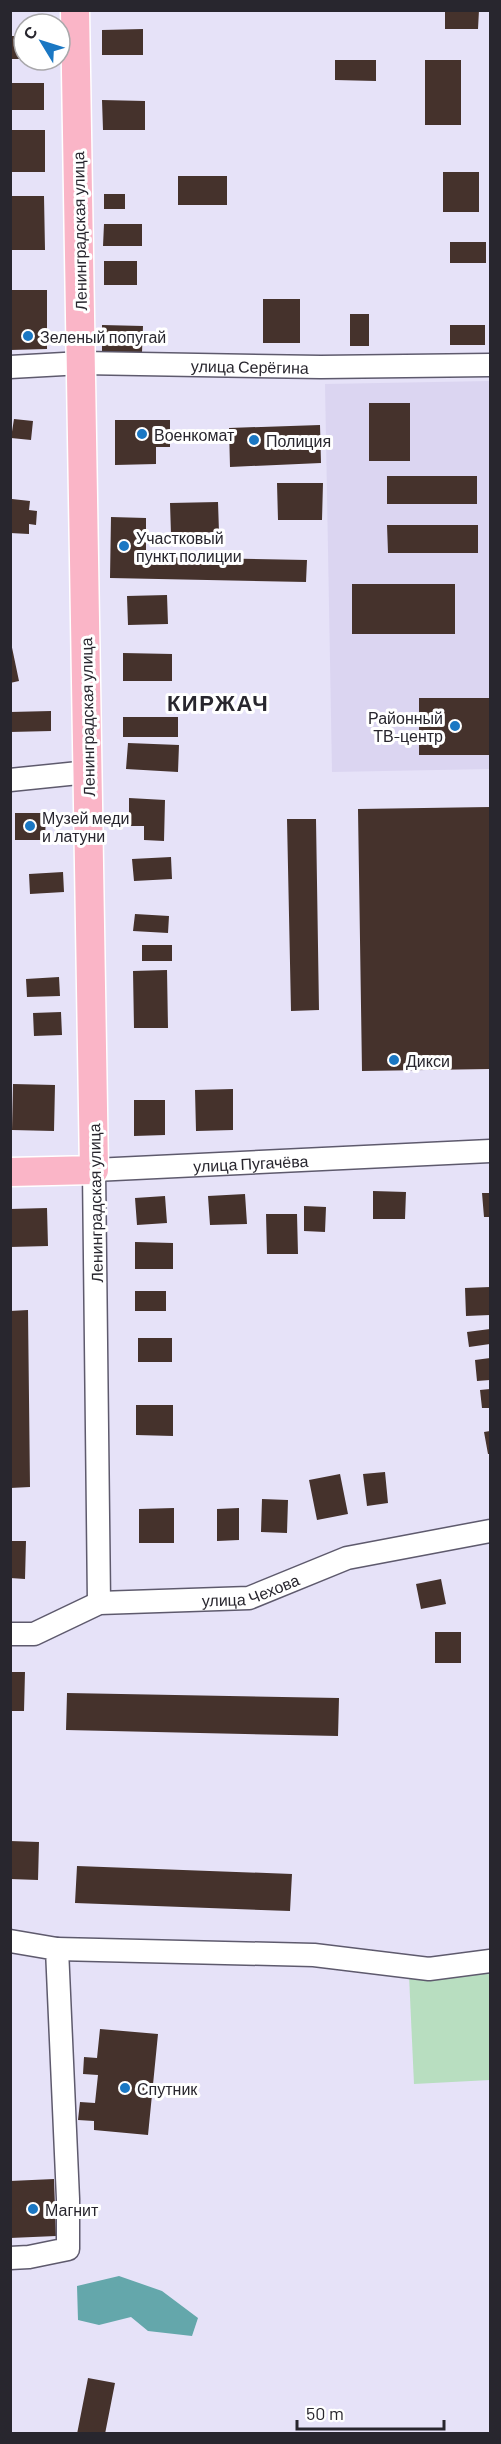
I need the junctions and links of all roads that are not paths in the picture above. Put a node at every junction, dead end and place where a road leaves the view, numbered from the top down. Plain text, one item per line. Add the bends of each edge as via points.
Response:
1 (75, 10) edge
2 (82, 363) junction
3 (490, 365) edge
4 (10, 367) edge
5 (88, 772) junction
6 (10, 780) edge
7 (490, 1151) edge
8 (94, 1170) junction
9 (10, 1172) edge
10 (490, 1531) edge
11 (99, 1603) junction
12 (10, 1634) edge
13 (10, 1941) edge
14 (57, 1949) junction
15 (490, 1961) edge
16 (10, 2258) edge

1 - 2 main road, Ленинградская улица
2 - 3 street, улица Серёгина
2 - 4 street, улица Серёгина
2 - 5 main road, Ленинградская улица
5 - 6 street
5 - 8 main road, Ленинградская улица
7 - 8 street, улица Пугачёва
8 - 9 main road, улица Пугачёва
8 - 11 street, Ленинградская улица
10 - 11 street, улица Чехова via 346,1558 249,1598
11 - 12 street, улица Чехова via 34,1634
13 - 14 street
14 - 15 street via 314,1955 429,1969
14 - 16 street via 68,2249

